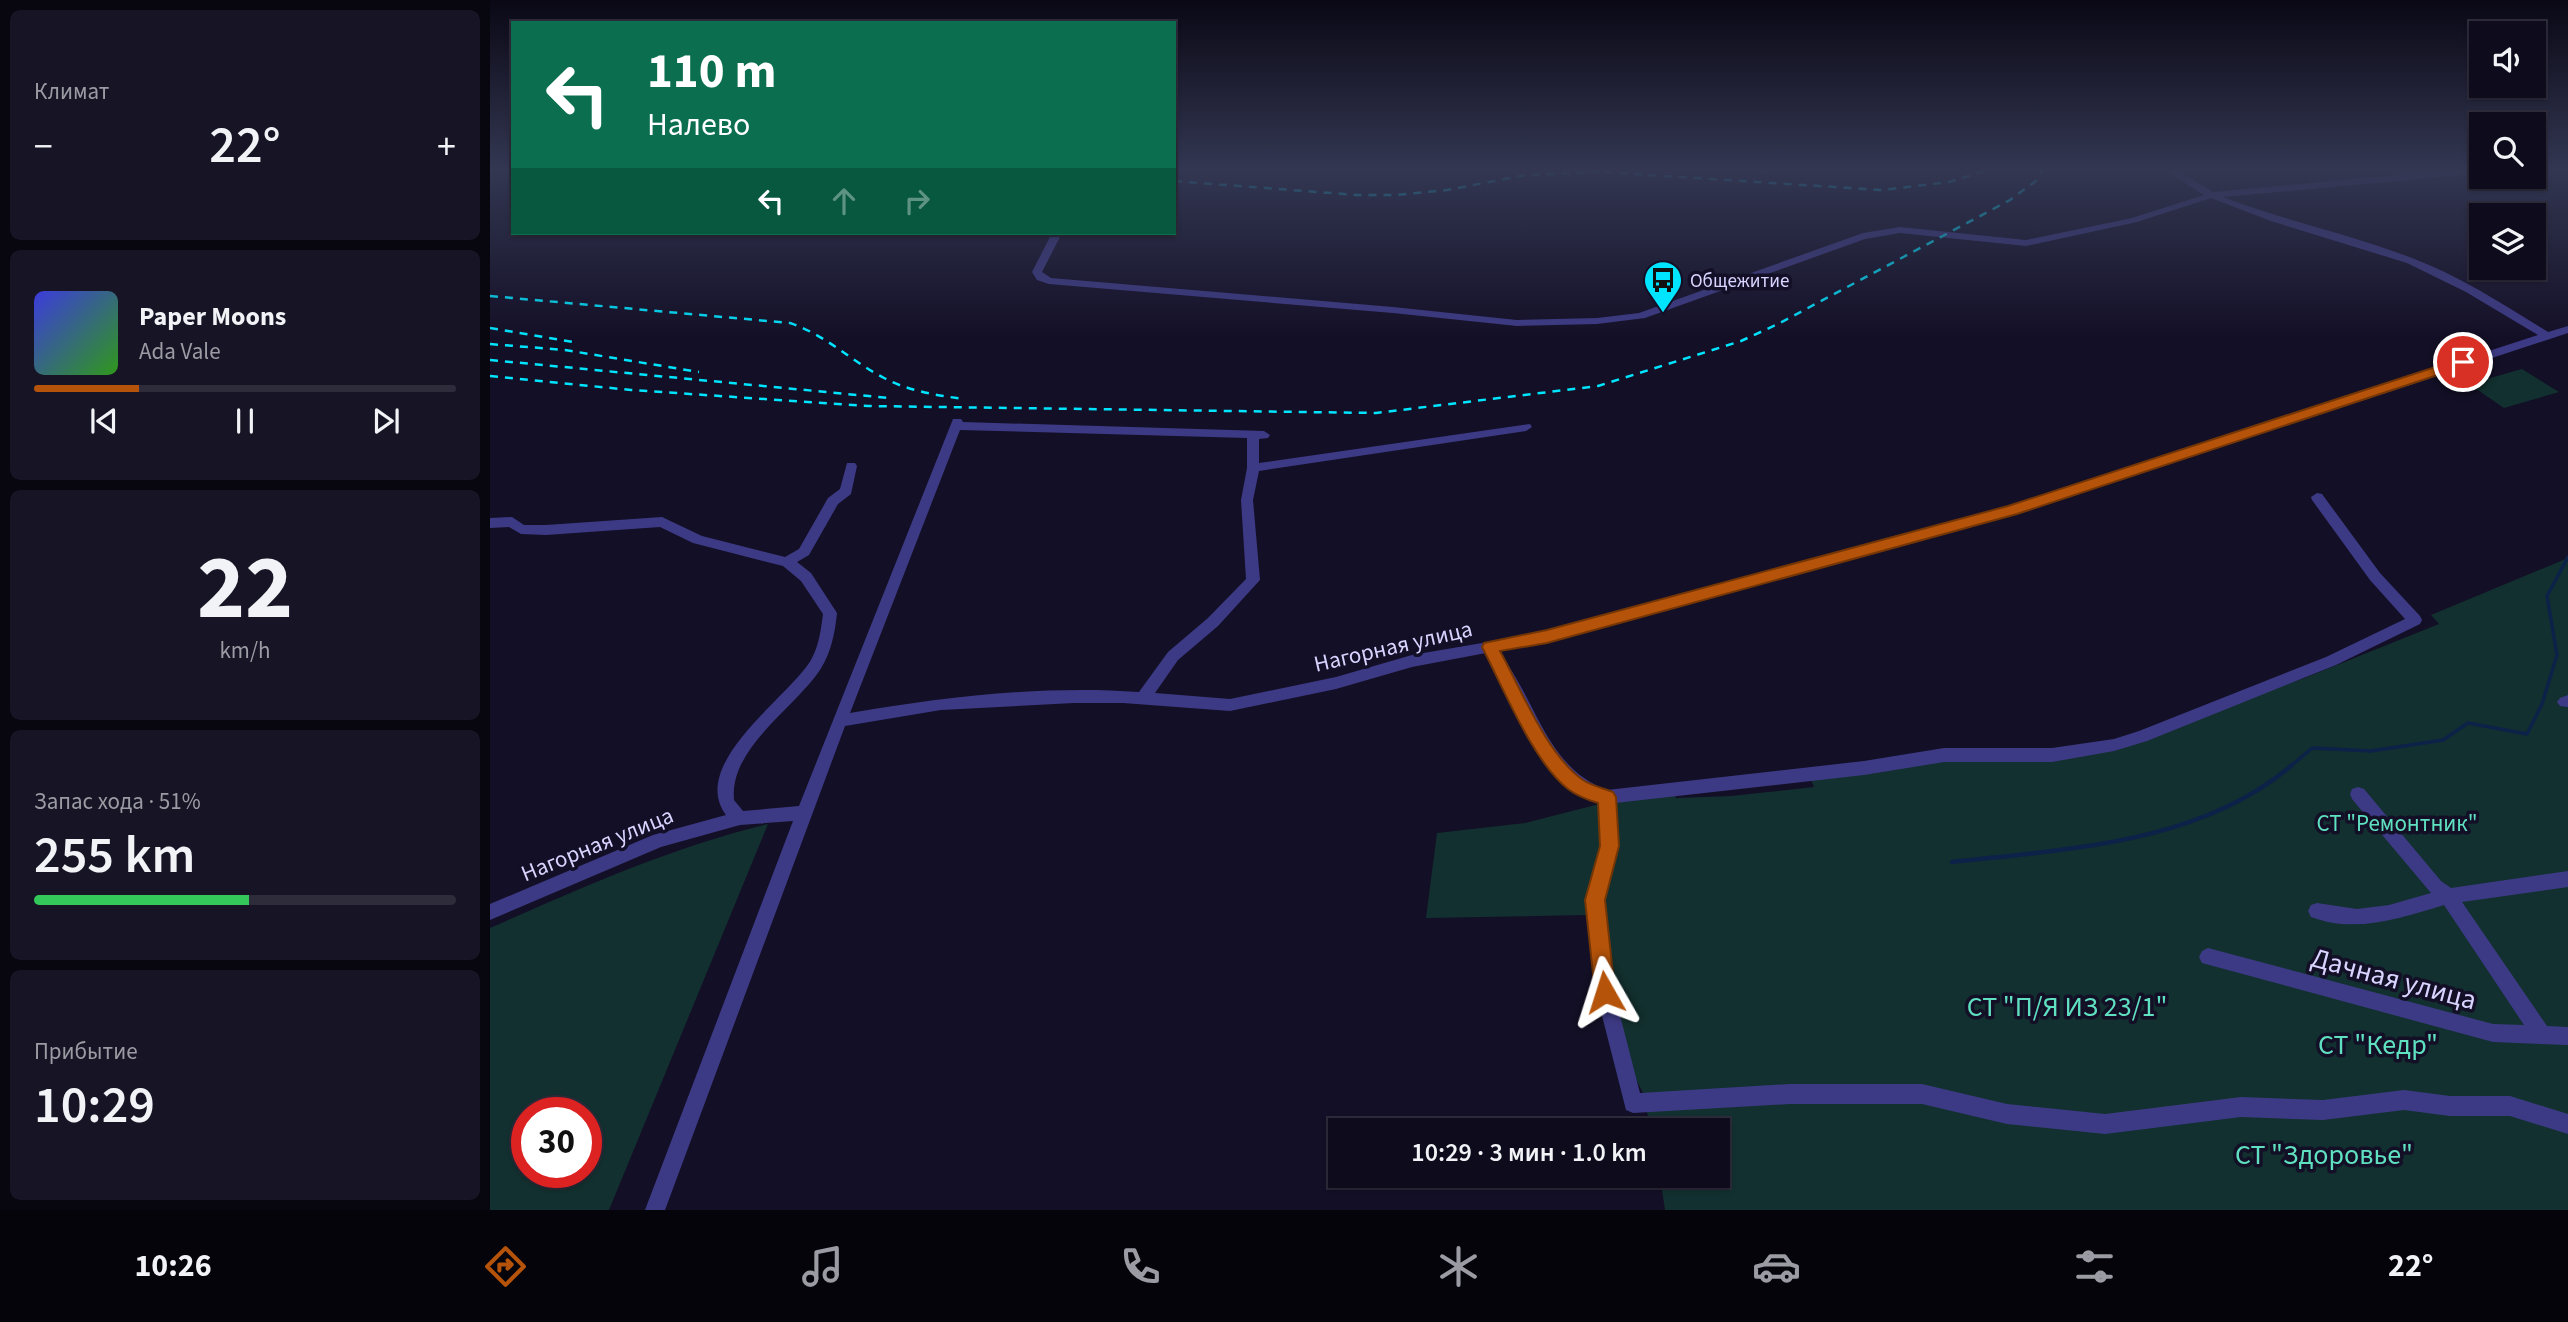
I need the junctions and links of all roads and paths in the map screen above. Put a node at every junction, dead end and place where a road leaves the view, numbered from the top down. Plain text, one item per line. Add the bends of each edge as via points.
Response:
1 (2108, 225) edge
2 (2305, 225) edge
3 (1056, 235) edge
4 (2568, 329) edge
5 (2545, 335) junction
6 (1526, 427) dead end
7 (851, 466) dead end
8 (1253, 468) junction
9 (2317, 497) dead end
10 (490, 523) edge
11 (787, 562) junction
12 (1490, 647) junction
13 (1143, 698) junction
14 (839, 721) junction
15 (2358, 794) dead end
16 (1607, 797) junction
17 (806, 813) junction
18 (740, 818) junction
19 (2568, 879) edge
20 (2448, 896) junction
21 (2317, 911) dead end
22 (490, 912) edge
23 (2208, 957) dead end
24 (2542, 1035) junction
25 (2568, 1036) edge
26 (2568, 1124) edge
27 (655, 1210) edge

1 - 3 street via 2026,243 1900,230 1863,236 1642,316 1517,323 1049,281 1037,272
2 - 5 street via 2443,274
4 - 5 street, Нагорная улица
5 - 12 street, Нагорная улица via 2012,510 1547,636
6 - 8 street
7 - 11 street via 846,491 833,501 804,552
8 - 13 street via 1247,500 1253,580 1173,656
8 - 14 street via 1258,435 956,424
9 - 16 street via 2369,572 2415,620 2330,661 2114,745 2052,755 1944,755
10 - 11 street via 547,530 662,522 698,540
11 - 18 street via 806,578 830,613 828,632 813,669 746,744 729,775 725,796
12 - 13 street, Нагорная улица via 1230,705
12 - 16 street via 1558,767 1574,784
13 - 14 street, Нагорная улица via 941,705
14 - 17 street
15 - 20 street
16 - 26 street via 1610,846 1595,900 1605,992 1633,1103 1790,1094 1922,1094 2007,1114 2105,1125 2241,1107 2323,1110 2404,1100 2510,1106
17 - 18 street, Нагорная улица
17 - 27 street
18 - 22 street, Нагорная улица via 659,840
19 - 20 street
20 - 21 street via 2357,917
20 - 24 street
23 - 24 street, Дачная улица via 2493,1033
24 - 25 street, Дачная улица

